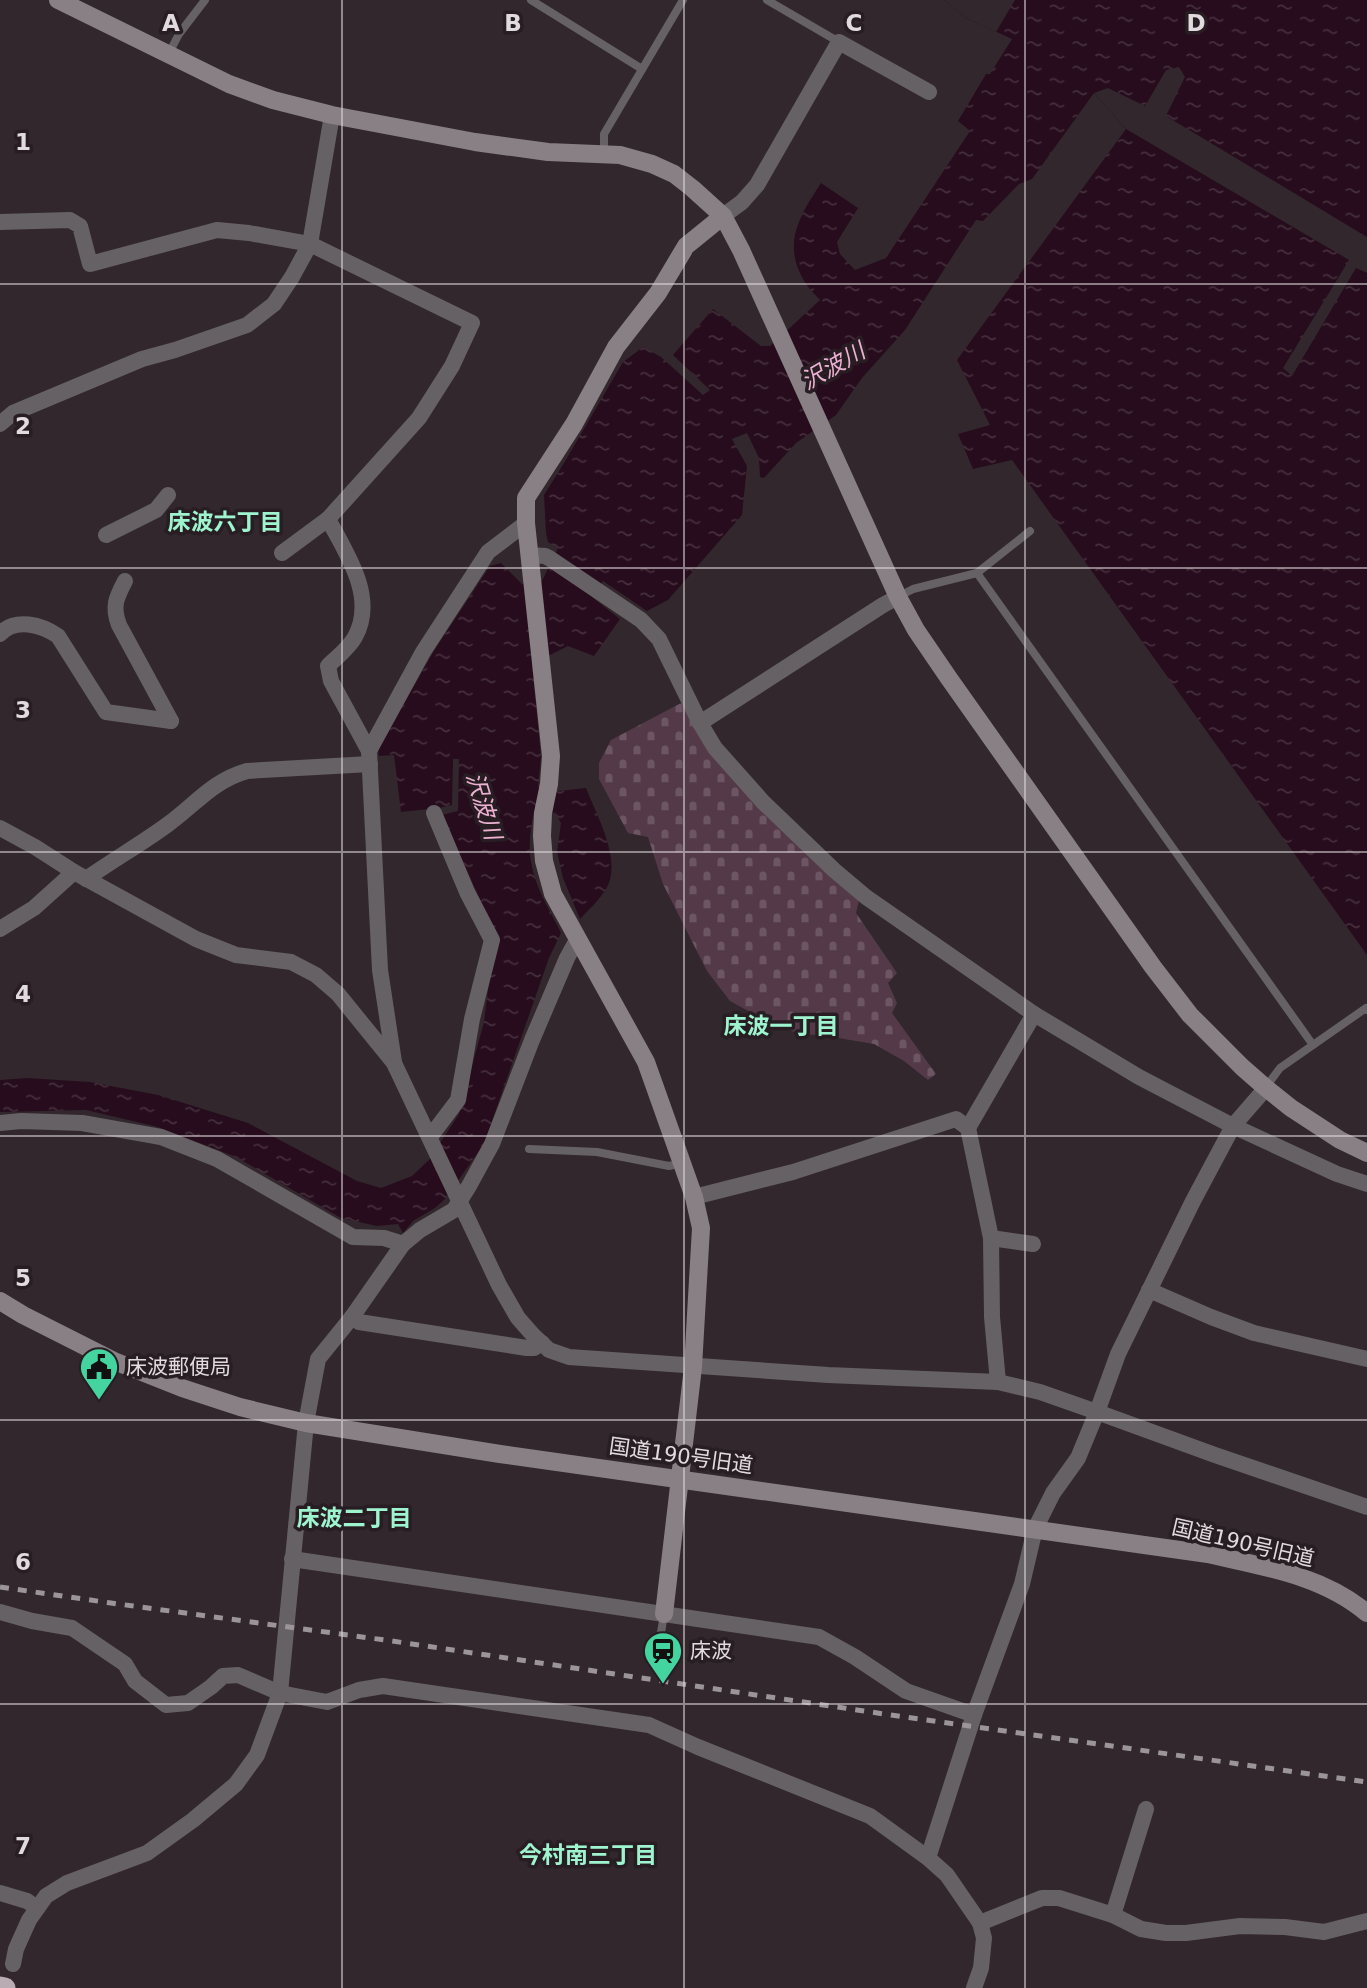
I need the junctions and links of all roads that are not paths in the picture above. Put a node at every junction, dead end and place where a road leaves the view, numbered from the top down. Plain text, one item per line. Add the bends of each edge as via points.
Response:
1 (58, 0) edge
2 (205, 0) edge
3 (531, 0) edge
4 (683, 0) edge
5 (766, 0) edge
6 (839, 41) junction
7 (168, 55) junction
8 (642, 69) junction
9 (929, 92) dead end
10 (332, 116) junction
11 (604, 154) junction
12 (723, 216) junction
13 (0, 222) edge
14 (310, 244) junction
15 (0, 424) edge
16 (167, 495) dead end
17 (328, 519) junction
18 (526, 523) junction
19 (1030, 531) dead end
20 (106, 535) dead end
21 (282, 553) dead end
22 (530, 555) junction
23 (977, 573) junction
24 (125, 581) dead end
25 (898, 597) junction
26 (0, 634) edge
27 (700, 723) junction
28 (370, 757) junction
29 (434, 813) dead end
30 (0, 828) edge
31 (80, 876) junction
32 (0, 929) edge
33 (578, 938) junction
34 (1367, 1010) edge
35 (1034, 1014) junction
36 (1313, 1045) junction
37 (394, 1063) junction
38 (1266, 1088) junction
39 (0, 1123) edge
40 (1233, 1126) junction
41 (968, 1128) junction
42 (432, 1140) junction
43 (529, 1149) dead end
44 (1367, 1153) edge
45 (682, 1163) junction
46 (1367, 1184) edge
47 (694, 1197) junction
48 (459, 1198) junction
49 (991, 1238) junction
50 (395, 1241) junction
51 (1033, 1244) dead end
52 (1149, 1290) junction
53 (0, 1301) edge
54 (352, 1317) junction
55 (542, 1343) junction
56 (1367, 1359) edge
57 (693, 1367) junction
58 (998, 1382) junction
59 (1097, 1412) junction
60 (306, 1423) junction
61 (681, 1479) junction
62 (1367, 1507) edge
63 (1035, 1529) junction
64 (292, 1559) junction
65 (0, 1612) edge
66 (1367, 1613) edge
67 (664, 1614) junction
68 (660, 1639) dead end
69 (280, 1693) junction
70 (974, 1715) junction
71 (1146, 1809) dead end
72 (928, 1858) junction
73 (0, 1893) edge
74 (37, 1908) junction
75 (1113, 1915) junction
76 (1367, 1921) edge
77 (981, 1923) junction
78 (13, 1964) dead end
79 (0, 1987) edge
80 (5, 1988) edge
81 (974, 1988) edge

1 - 7 street
2 - 7 lane
3 - 8 lane
4 - 8 lane
5 - 6 lane
6 - 9 street
6 - 12 street via 757,185
7 - 10 street via 229,84
8 - 11 lane via 604,134
10 - 11 street via 487,144
10 - 14 street
11 - 12 street via 652,164 674,174
12 - 18 street via 686,246 658,293 616,347 526,498
12 - 25 street
13 - 14 street via 71,220 80,226 90,264 217,230
14 - 15 street via 274,304 247,325 142,359 13,413
14 - 17 street via 472,323 419,418
16 - 20 street via 156,510
17 - 21 street
17 - 28 street via 355,569 361,589 361,619 354,638 328,666 331,681
18 - 22 street
18 - 28 street via 488,552 423,652
19 - 23 lane
22 - 27 street via 549,558 642,620 659,639
22 - 33 street via 551,756 543,813 544,861 553,894
23 - 25 lane
23 - 36 lane
24 - 26 street via 114,611 171,721 106,712 58,636 48,629 15,624
25 - 27 street
25 - 38 street via 948,677 1153,967 1190,1015
27 - 35 street via 715,748 763,803 834,870
28 - 31 street via 230,776 169,824
28 - 37 street via 380,970
29 - 42 street via 492,940 458,1100
30 - 31 street
31 - 32 street
31 - 37 street via 196,939 236,955 291,962 316,975
33 - 45 street via 646,1062
33 - 48 street via 492,1144
34 - 36 lane
35 - 40 street
35 - 41 street
36 - 38 lane via 1280,1068
37 - 42 street
38 - 40 street
38 - 44 street via 1340,1140
39 - 50 street via 82,1123 161,1137 217,1159 353,1237
40 - 46 street
40 - 52 street
41 - 47 street via 956,1119 793,1172
41 - 49 street
42 - 48 street
43 - 45 lane via 597,1152 669,1166
45 - 47 street
47 - 57 street via 701,1228
48 - 50 street via 454,1210
48 - 55 street via 499,1285 518,1318
49 - 51 street
49 - 58 street
50 - 54 street
52 - 56 street via 1254,1333
52 - 59 street
53 - 60 street, 国道190号旧道 via 125,1366 240,1407
54 - 55 street via 359,1322 527,1348
54 - 60 street via 318,1359
55 - 57 street via 569,1357
57 - 58 street
57 - 61 street
58 - 59 street
59 - 62 street
59 - 63 street via 1077,1458
60 - 61 street, 国道190号旧道
60 - 64 street
61 - 63 street, 国道190号旧道
61 - 67 street
63 - 66 street, 国道190号旧道 via 1208,1554 1296,1574 1326,1586
63 - 70 street via 1022,1584
64 - 67 street
64 - 69 street
65 - 69 street via 72,1628 124,1664 135,1681 166,1704 188,1703 223,1676 237,1675
67 - 68 lane
67 - 70 street via 819,1637 906,1691
69 - 72 street via 327,1702 383,1686 649,1725 870,1816
69 - 74 street via 257,1755 236,1784 147,1853 67,1883
70 - 72 street
71 - 75 street
72 - 77 street via 947,1875
73 - 74 street
74 - 78 street
75 - 76 street via 1141,1929 1166,1933 1240,1926 1324,1932
75 - 77 street via 1059,1898 1042,1898
77 - 81 street via 981,1968
79 - 80 highway

